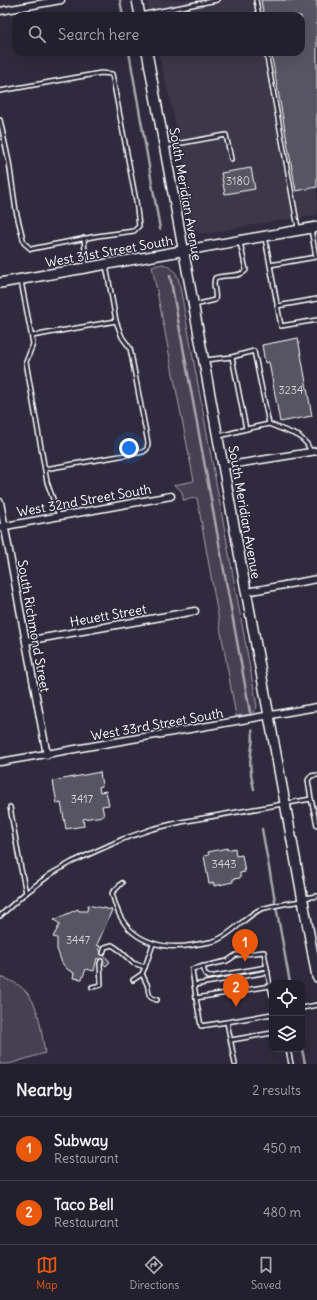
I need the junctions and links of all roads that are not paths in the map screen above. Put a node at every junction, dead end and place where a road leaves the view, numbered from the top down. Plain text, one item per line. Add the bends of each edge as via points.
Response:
1 (61, 0) edge
2 (137, 0) edge
3 (217, 0) edge
4 (256, 0) edge
5 (0, 11) edge
6 (139, 12) edge
7 (155, 12) edge
8 (258, 12) edge
9 (148, 56) edge
10 (267, 56) edge
11 (0, 91) edge
12 (0, 120) edge
13 (164, 146) junction
14 (230, 159) dead end
15 (314, 227) edge
16 (298, 230) junction
17 (264, 236) junction
18 (84, 238) junction
19 (240, 241) junction
20 (183, 251) junction
21 (316, 257) edge
22 (317, 262) edge
23 (106, 264) junction
24 (270, 265) junction
25 (86, 268) junction
26 (21, 280) junction
27 (0, 283) edge
28 (317, 299) edge
29 (193, 306) junction
30 (277, 306) junction
31 (317, 320) edge
32 (116, 321) junction
33 (32, 336) junction
34 (232, 357) junction
35 (203, 360) junction
36 (269, 424) junction
37 (246, 429) junction
38 (218, 437) junction
39 (314, 451) edge
40 (223, 466) junction
41 (45, 469) junction
42 (171, 496) dead end
43 (0, 502) edge
44 (59, 516) junction
45 (2, 526) edge
46 (317, 579) edge
47 (246, 592) junction
48 (195, 611) dead end
49 (26, 641) junction
50 (317, 706) edge
51 (269, 715) junction
52 (47, 755) junction
53 (0, 762) edge
54 (317, 775) edge
55 (311, 799) junction
56 (285, 804) junction
57 (10, 807) dead end
58 (317, 825) edge
59 (122, 883) dead end
60 (26, 893) junction
61 (317, 896) edge
62 (303, 900) junction
63 (0, 916) edge
64 (153, 944) junction
65 (103, 953) dead end
66 (101, 961) dead end
67 (203, 966) junction
68 (145, 967) junction
69 (267, 967) junction
70 (268, 972) junction
71 (142, 974) junction
72 (317, 978) edge
73 (133, 980) dead end
74 (269, 980) edge
75 (194, 985) junction
76 (269, 986) edge
77 (92, 987) dead end
78 (196, 998) junction
79 (157, 1000) dead end
80 (317, 1005) edge
81 (305, 1007) edge
82 (269, 1015) edge
83 (227, 1022) junction
84 (269, 1034) edge
85 (231, 1040) junction
86 (289, 1052) edge
87 (235, 1064) edge
88 (291, 1064) edge

1 - 5 street
2 - 6 main road
3 - 7 lane
4 - 8 lane
9 - 13 main road, South Meridian Avenue
10 - 16 lane
11 - 18 lane via 101,73 112,74 139,226 134,231
12 - 18 lane via 24,243 31,249
13 - 14 lane via 226,135
13 - 20 main road, South Meridian Avenue
15 - 16 main road, West 31st Street South
15 - 21 lane
16 - 17 main road, West 31st Street South
17 - 19 main road, West 31st Street South
17 - 24 lane
18 - 25 lane
19 - 20 main road, West 31st Street South
19 - 29 lane via 246,270 244,273 215,278 215,300
20 - 23 main road, West 31st Street South
20 - 29 main road, South Meridian Avenue
21 - 22 lane
21 - 24 lane
23 - 25 main road, West 31st Street South
23 - 32 lane
24 - 30 lane
25 - 26 main road, West 31st Street South
26 - 27 main road, West 31st Street South
26 - 33 lane
28 - 30 lane
29 - 35 main road, South Meridian Avenue
30 - 31 lane via 281,326
32 - 33 lane
32 - 41 lane via 122,337 130,348 147,449
33 - 41 lane via 33,344 26,362
34 - 35 lane
34 - 36 lane via 254,351
34 - 37 lane
35 - 38 main road, South Meridian Avenue
36 - 37 lane
36 - 39 lane via 299,436
37 - 38 lane
38 - 40 main road, South Meridian Avenue
39 - 40 street
40 - 47 main road, South Meridian Avenue
41 - 44 lane
42 - 44 street, West 32nd Street South
43 - 45 street, South Richmond Street
44 - 45 street, West 32nd Street South
45 - 49 street, South Richmond Street
46 - 47 street
47 - 51 main road, South Meridian Avenue
48 - 49 street, Heuett Street
49 - 52 street, South Richmond Street
50 - 51 street, West 33rd Street South
51 - 52 street, West 33rd Street South
51 - 56 main road, South Meridian Avenue
52 - 53 street, West 33rd Street South
54 - 55 lane via 311,776 308,780
55 - 56 lane
55 - 58 lane
56 - 60 lane via 181,822 123,839 72,862
56 - 62 main road, South Meridian Avenue
57 - 60 lane
59 - 64 lane via 112,892 120,916 133,932
60 - 63 lane
61 - 62 lane
62 - 64 lane via 260,910 216,940 172,947
62 - 72 main road, South Meridian Avenue
64 - 68 lane
65 - 68 lane via 105,947 112,945 133,963
66 - 77 lane via 101,986
67 - 69 lane via 205,974 209,977
67 - 69 lane via 227,961 236,955 264,952
67 - 75 lane via 192,969
68 - 71 lane
69 - 70 lane
70 - 74 lane
70 - 75 lane
71 - 73 lane
71 - 79 lane via 148,994 151,999
75 - 78 lane
76 - 78 lane
78 - 83 lane via 201,1026
80 - 81 lane
82 - 83 lane
83 - 85 lane
84 - 85 lane
85 - 87 lane
86 - 88 lane

